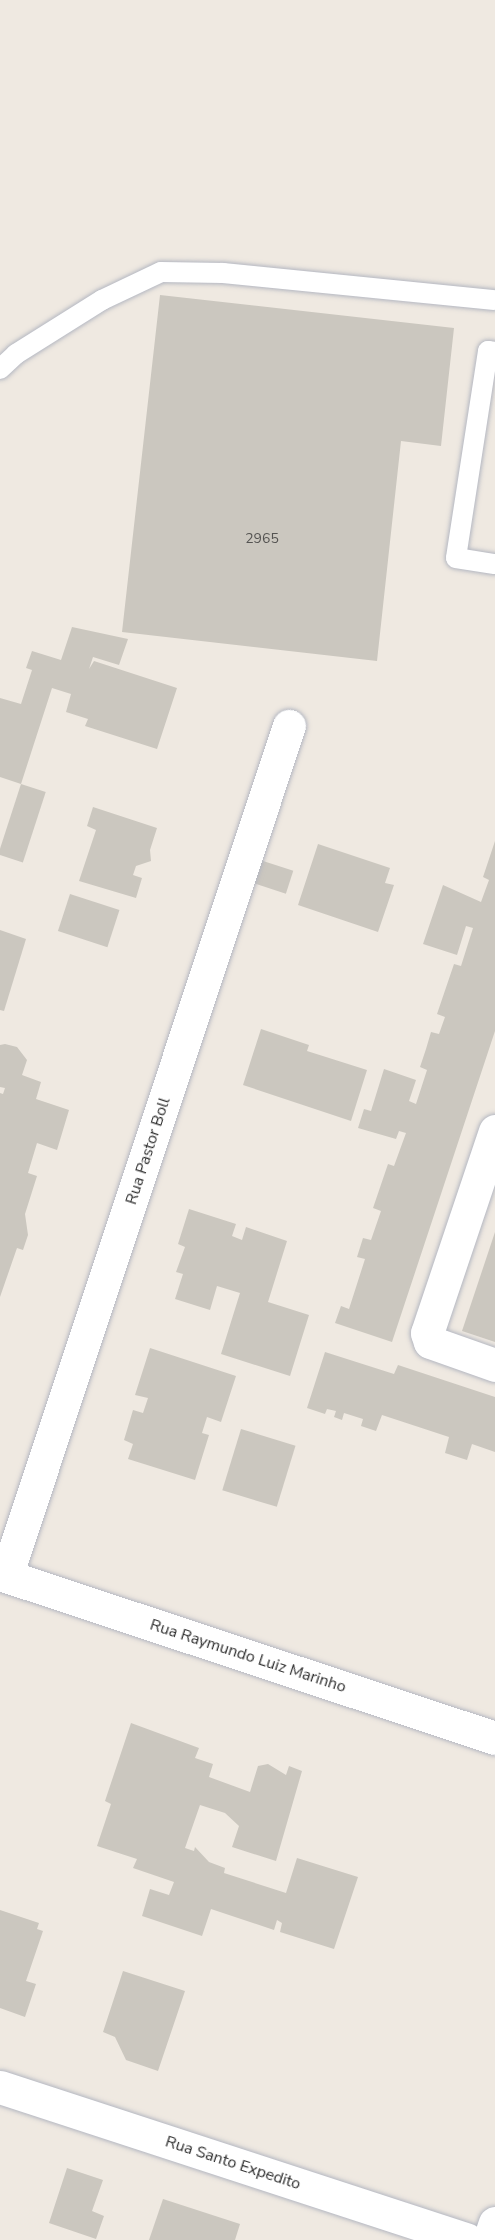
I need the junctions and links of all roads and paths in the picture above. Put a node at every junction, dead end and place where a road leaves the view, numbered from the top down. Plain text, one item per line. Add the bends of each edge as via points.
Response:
1 (495, 300) edge
2 (495, 352) edge
3 (0, 369) edge
4 (495, 564) edge
5 (289, 726) dead end
6 (495, 1131) edge
7 (495, 1365) edge
8 (3, 1575) edge
9 (495, 1738) edge
10 (0, 2087) edge
11 (495, 2223) edge
12 (467, 2240) edge
13 (489, 2240) edge

1 - 3 lane via 223,273 161,272 102,300 16,354
2 - 4 lane via 488,351 456,558
5 - 8 street, Rua Pastor Boll
6 - 7 street via 427,1333 430,1342
8 - 9 street, Rua Raymundo Luiz Marinho
10 - 12 street, Rua Santo Expedito
11 - 13 street

